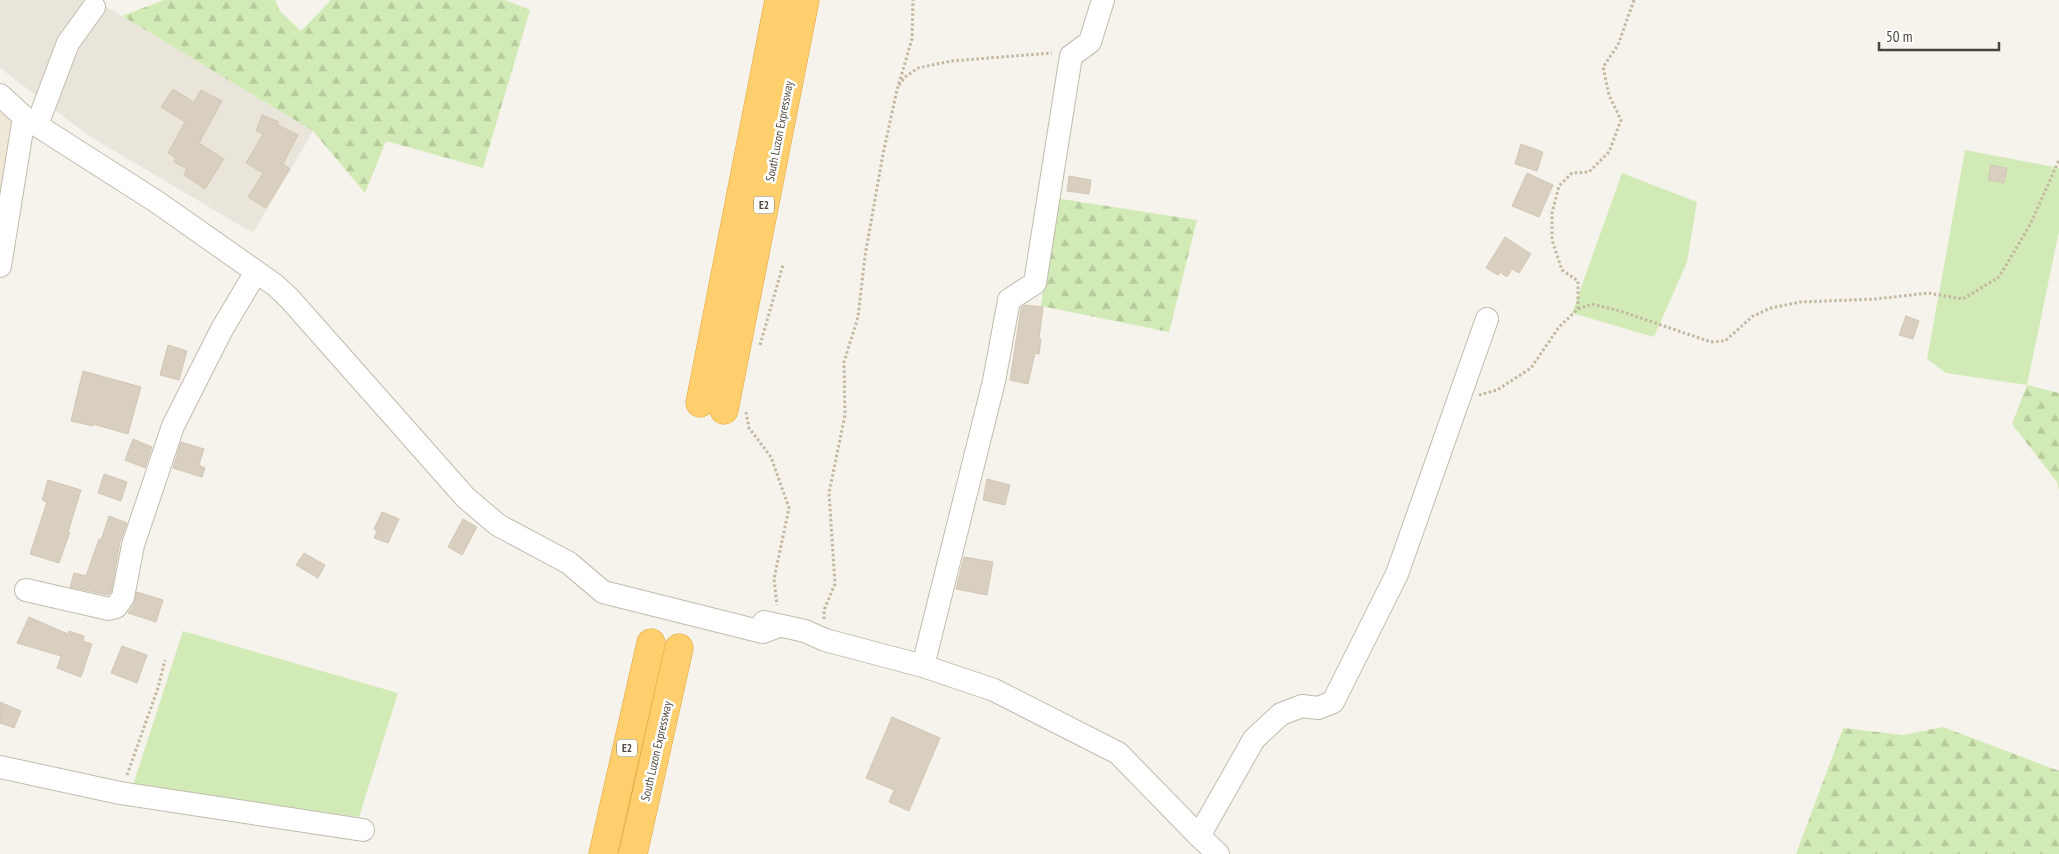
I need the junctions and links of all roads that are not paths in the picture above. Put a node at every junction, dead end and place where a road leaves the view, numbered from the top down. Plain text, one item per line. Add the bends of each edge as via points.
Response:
1 (779, 0) edge
2 (805, 0) edge
3 (1103, 0) edge
4 (94, 7) dead end
5 (0, 95) edge
6 (30, 121) junction
7 (0, 266) edge
8 (256, 272) junction
9 (1487, 319) dead end
10 (26, 590) dead end
11 (737, 614) dead end
12 (779, 626) junction
13 (651, 643) dead end
14 (679, 648) dead end
15 (923, 666) junction
16 (0, 767) edge
17 (363, 830) dead end
18 (1198, 836) junction
19 (603, 854) edge
20 (633, 854) edge
21 (1218, 854) edge

1 - 2 highway, South Luzon Expressway / E2 via 723,407
3 - 15 street via 1090,42 1071,56 1035,283 1009,300 994,381
4 - 6 street via 68,43
5 - 6 street
6 - 7 street
6 - 8 street via 157,202
8 - 10 street via 222,329 173,426 133,545 123,597 116,607 109,609
8 - 12 street via 289,298 466,498 498,525 569,563 603,592 762,632
9 - 18 street via 1396,574 1333,702 1318,708 1302,706 1281,714 1254,739
11 - 12 street
12 - 15 street
13 - 19 highway, E2
14 - 20 highway, South Luzon Expressway / E2
15 - 18 street via 994,690 1118,753
16 - 17 street via 120,793
18 - 21 street

